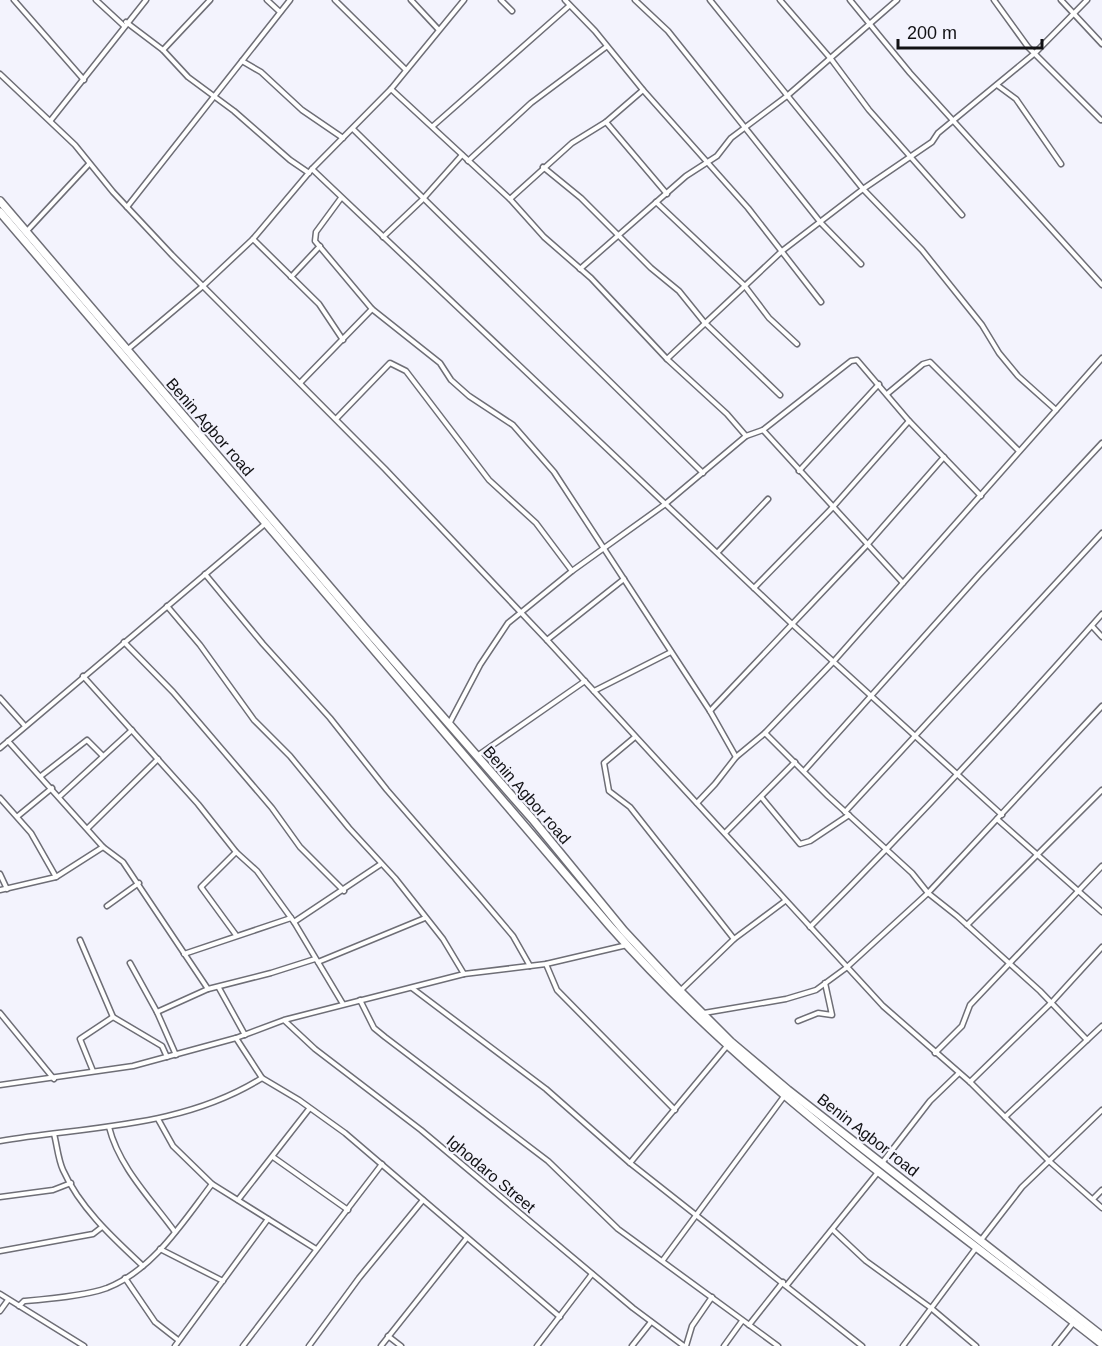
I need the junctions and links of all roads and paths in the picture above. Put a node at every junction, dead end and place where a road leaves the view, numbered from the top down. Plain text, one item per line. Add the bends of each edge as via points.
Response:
1 (14, 0) edge
2 (96, 0) edge
3 (146, 0) edge
4 (210, 0) edge
5 (267, 0) edge
6 (290, 0) edge
7 (335, 0) edge
8 (411, 0) edge
9 (464, 0) edge
10 (501, 0) edge
11 (565, 0) edge
12 (635, 0) edge
13 (710, 0) edge
14 (780, 0) edge
15 (850, 0) edge
16 (897, 0) edge
17 (994, 0) edge
18 (1061, 0) edge
19 (1087, 0) edge
20 (569, 6) junction
21 (512, 11) dead end
22 (280, 12) junction
23 (1072, 13) junction
24 (125, 23) junction
25 (869, 24) junction
26 (438, 29) junction
27 (1102, 44) edge
28 (606, 47) junction
29 (163, 50) junction
30 (1035, 53) junction
31 (831, 59) junction
32 (242, 62) junction
33 (406, 70) junction
34 (0, 74) edge
35 (84, 80) junction
36 (997, 85) junction
37 (391, 89) junction
38 (643, 90) junction
39 (787, 96) junction
40 (214, 97) junction
41 (51, 120) junction
42 (1101, 120) edge
43 (606, 122) junction
44 (954, 122) junction
45 (433, 126) junction
46 (743, 127) junction
47 (353, 129) junction
48 (343, 138) junction
49 (462, 155) junction
50 (909, 156) junction
51 (468, 161) junction
52 (705, 163) junction
53 (89, 164) junction
54 (1061, 164) dead end
55 (543, 167) junction
56 (310, 171) junction
57 (863, 189) junction
58 (666, 194) junction
59 (342, 198) junction
60 (510, 199) junction
61 (422, 200) junction
62 (0, 201) edge
63 (656, 202) junction
64 (127, 207) junction
65 (0, 212) edge
66 (962, 215) dead end
67 (821, 223) junction
68 (26, 232) junction
69 (619, 234) junction
70 (383, 237) junction
71 (253, 239) junction
72 (320, 246) junction
73 (782, 251) junction
74 (861, 264) dead end
75 (579, 268) junction
76 (291, 277) junction
77 (744, 285) junction
78 (1102, 285) edge
79 (203, 286) junction
80 (821, 303) dead end
81 (372, 309) junction
82 (704, 322) junction
83 (343, 340) junction
84 (797, 344) dead end
85 (127, 351) junction
86 (1102, 358) edge
87 (667, 359) junction
88 (300, 383) junction
89 (879, 384) junction
90 (887, 394) junction
91 (780, 395) dead end
92 (1056, 410) junction
93 (336, 419) junction
94 (909, 421) junction
95 (763, 430) junction
96 (746, 436) junction
97 (1102, 442) edge
98 (1019, 451) junction
99 (944, 457) junction
100 (799, 471) junction
101 (703, 473) junction
102 (981, 496) junction
103 (768, 499) dead end
104 (664, 505) junction
105 (832, 507) junction
106 (266, 523) junction
107 (1102, 533) edge
108 (867, 545) junction
109 (605, 549) junction
110 (717, 552) junction
111 (572, 571) junction
112 (205, 574) junction
113 (624, 579) junction
114 (903, 583) junction
115 (754, 588) junction
116 (167, 606) junction
117 (522, 614) junction
118 (1102, 614) edge
119 (792, 624) junction
120 (1092, 626) junction
121 (1102, 637) edge
122 (548, 640) junction
123 (124, 642) junction
124 (671, 652) junction
125 (834, 662) junction
126 (83, 676) junction
127 (585, 681) junction
128 (594, 691) junction
129 (871, 697) junction
130 (0, 698) edge
131 (1102, 706) edge
132 (710, 711) junction
133 (25, 726) junction
134 (449, 726) junction
135 (132, 730) junction
136 (765, 732) junction
137 (635, 737) junction
138 (916, 737) junction
139 (8, 741) junction
140 (0, 748) edge
141 (102, 755) junction
142 (476, 757) junction
143 (735, 757) junction
144 (159, 759) junction
145 (795, 762) junction
146 (804, 771) junction
147 (957, 773) junction
148 (41, 776) junction
149 (52, 789) junction
150 (1102, 790) edge
151 (59, 797) junction
152 (0, 798) edge
153 (762, 798) junction
154 (697, 802) junction
155 (847, 813) junction
156 (1002, 815) junction
157 (18, 816) junction
158 (997, 819) junction
159 (534, 821) junction
160 (88, 828) junction
161 (526, 828) junction
162 (724, 833) junction
163 (103, 847) junction
164 (886, 850) junction
165 (236, 852) junction
166 (1038, 855) junction
167 (381, 864) junction
168 (1102, 867) edge
169 (0, 874) edge
170 (56, 877) junction
171 (139, 883) junction
172 (7, 889) junction
173 (1078, 889) junction
174 (0, 890) edge
175 (344, 891) junction
176 (928, 893) junction
177 (785, 901) junction
178 (107, 906) dead end
179 (1102, 912) edge
180 (425, 918) junction
181 (293, 920) junction
182 (967, 925) junction
183 (810, 927) junction
184 (236, 935) junction
185 (734, 939) junction
186 (80, 940) dead end
187 (627, 945) junction
188 (1102, 947) edge
189 (184, 954) junction
190 (317, 960) junction
191 (130, 963) dead end
192 (1007, 963) junction
193 (546, 964) junction
194 (530, 966) junction
195 (846, 968) junction
196 (464, 974) junction
197 (825, 983) junction
198 (219, 988) junction
199 (412, 988) junction
200 (208, 989) junction
201 (680, 991) junction
202 (360, 1000) junction
203 (1052, 1002) junction
204 (343, 1005) junction
205 (157, 1012) junction
206 (702, 1013) junction
207 (1, 1016) edge
208 (113, 1017) junction
209 (284, 1020) junction
210 (798, 1021) dead end
211 (1102, 1026) edge
212 (245, 1035) junction
213 (236, 1038) junction
214 (1087, 1040) junction
215 (727, 1046) junction
216 (935, 1053) junction
217 (176, 1055) junction
218 (167, 1057) junction
219 (93, 1071) junction
220 (958, 1074) junction
221 (262, 1078) junction
222 (54, 1079) junction
223 (970, 1082) junction
224 (0, 1085) edge
225 (785, 1094) junction
226 (309, 1108) junction
227 (675, 1110) junction
228 (1102, 1110) edge
229 (1005, 1117) junction
230 (159, 1119) junction
231 (109, 1127) junction
232 (54, 1134) junction
233 (0, 1141) edge
234 (273, 1157) junction
235 (1049, 1161) junction
236 (630, 1163) junction
237 (382, 1164) junction
238 (880, 1167) junction
239 (71, 1183) junction
240 (212, 1184) junction
241 (1102, 1190) edge
242 (0, 1197) edge
243 (1093, 1199) junction
244 (238, 1200) junction
245 (423, 1200) junction
246 (1102, 1208) edge
247 (348, 1210) junction
248 (697, 1215) junction
249 (268, 1220) junction
250 (102, 1227) junction
251 (833, 1230) junction
252 (175, 1232) junction
253 (466, 1239) junction
254 (979, 1244) junction
255 (160, 1248) junction
256 (316, 1249) junction
257 (0, 1251) edge
258 (662, 1260) junction
259 (143, 1266) junction
260 (592, 1274) junction
261 (124, 1278) junction
262 (223, 1281) junction
263 (783, 1282) junction
264 (787, 1286) junction
265 (0, 1294) edge
266 (712, 1297) junction
267 (8, 1300) junction
268 (19, 1306) junction
269 (931, 1308) junction
270 (0, 1311) edge
271 (560, 1317) junction
272 (742, 1321) junction
273 (651, 1322) junction
274 (1074, 1322) junction
275 (749, 1325) junction
276 (388, 1336) junction
277 (1102, 1336) edge
278 (178, 1340) junction
279 (1102, 1344) edge
280 (80, 1345) edge
281 (175, 1346) edge
282 (243, 1346) edge
283 (309, 1346) edge
284 (381, 1346) edge
285 (401, 1346) edge
286 (537, 1346) edge
287 (632, 1346) edge
288 (685, 1346) edge
289 (724, 1346) edge
290 (778, 1346) edge
291 (862, 1346) edge
292 (903, 1346) edge
293 (976, 1346) edge
294 (1055, 1346) edge

1 - 35 street
2 - 24 street
3 - 24 street
4 - 29 street
5 - 22 street
6 - 22 street
7 - 33 street
8 - 26 street
9 - 26 street
10 - 21 street
11 - 20 street
12 - 46 street via 668,31
13 - 39 street
14 - 31 street
15 - 25 street
16 - 25 street
17 - 30 street
18 - 23 street
19 - 23 street
20 - 28 street
20 - 45 street
22 - 32 street
23 - 27 street
23 - 30 street
24 - 29 street
24 - 35 street
25 - 31 street
25 - 44 street
26 - 33 street
28 - 38 street
28 - 51 street via 531,103
29 - 40 street
30 - 36 street
30 - 42 street
31 - 39 street
31 - 50 street
32 - 40 street
32 - 48 street via 261,72 302,110
33 - 37 street
34 - 41 street
35 - 41 street
36 - 44 street
36 - 54 street via 1016,99
37 - 45 street
37 - 47 street
38 - 43 street
38 - 52 street
39 - 46 street
39 - 57 street
40 - 56 street
40 - 64 street
41 - 53 street
43 - 55 street
43 - 58 street
44 - 50 street
44 - 78 street
45 - 49 street
46 - 52 street via 717,156
46 - 67 street
47 - 48 street
47 - 61 street
48 - 56 street
49 - 51 street
49 - 61 street
50 - 57 street
50 - 66 street
51 - 60 street
52 - 58 street
52 - 73 street
53 - 64 street
53 - 68 street
55 - 60 street
55 - 69 street
56 - 59 street
56 - 71 street
57 - 67 street
57 - 92 street via 922,250 1018,376
58 - 63 street
59 - 70 street
59 - 72 street via 314,237
60 - 75 street via 543,237
61 - 70 street
61 - 101 street
62 - 68 highway, Benin Agbor road
63 - 69 street
63 - 77 street
64 - 79 street
65 - 106 highway, Benin Agbor road
67 - 73 street
67 - 74 street
68 - 85 highway, Benin Agbor road
69 - 75 street
69 - 82 street via 680,291
70 - 104 street
71 - 76 street
71 - 79 street
72 - 76 street
72 - 81 street
73 - 77 street
73 - 80 street
75 - 87 street
76 - 83 street via 319,304
77 - 82 street
77 - 84 street via 769,318
79 - 85 street
79 - 88 street
81 - 83 street
81 - 109 street via 440,363 451,380 470,396 513,425 554,472
82 - 87 street
82 - 91 street
83 - 88 street
85 - 134 highway, Benin Agbor road
86 - 92 street
87 - 96 street
88 - 93 street
89 - 90 street
89 - 95 street via 857,360 851,361
89 - 100 street
90 - 94 street
90 - 98 street via 930,362
92 - 98 street
93 - 111 street via 390,363 406,370 489,480 537,523
93 - 117 street
94 - 99 street
94 - 105 street
95 - 96 street
95 - 100 street
96 - 101 street
97 - 129 street
98 - 102 street
99 - 102 street
99 - 108 street
100 - 105 street
101 - 104 street
102 - 114 street
103 - 110 street
104 - 109 street
104 - 110 street
105 - 108 street
105 - 115 street
106 - 112 street
106 - 161 highway, Benin Agbor road
107 - 138 street
108 - 114 street
108 - 119 street
109 - 111 street
109 - 113 street
110 - 115 street
111 - 117 street
112 - 116 street
112 - 194 street via 506,928
113 - 122 street
113 - 124 street
114 - 125 street
115 - 119 street
116 - 123 street
116 - 167 street via 254,720 290,756
117 - 122 street
117 - 134 street via 508,623 497,638
118 - 120 street
119 - 125 street
119 - 132 street
120 - 121 street
120 - 147 street
122 - 127 street
123 - 126 street
123 - 175 street via 173,692 272,808 300,847
124 - 128 street
124 - 132 street
125 - 129 street
125 - 136 street
126 - 133 street
126 - 135 street
127 - 128 street
127 - 142 street
128 - 137 street
129 - 138 street
129 - 146 street
130 - 133 street
131 - 156 street
132 - 143 street
133 - 139 street
134 - 142 highway, Benin Agbor road
135 - 141 street
135 - 144 street
136 - 143 street
136 - 145 street
137 - 154 street
137 - 185 street via 604,763 609,791 630,807
138 - 147 street
138 - 155 street
139 - 140 street
139 - 148 street
141 - 148 street via 87,740
141 - 151 street
142 - 159 highway, Benin Agbor road
143 - 154 street
144 - 160 street
144 - 165 street
145 - 146 street
145 - 153 street
146 - 155 street
147 - 156 street
147 - 164 street
148 - 149 street
149 - 151 street
149 - 157 street
150 - 166 street
151 - 160 street
152 - 157 street
153 - 155 street via 800,844 819,836
153 - 162 street
154 - 162 street
155 - 164 street
156 - 158 street
157 - 170 street via 51,863
158 - 166 street
158 - 176 street
159 - 161 highway
159 - 201 highway, Benin Agbor road via 624,931
160 - 163 street
161 - 187 highway, Benin Agbor road
162 - 177 street
163 - 170 street
163 - 171 street via 123,862
164 - 176 street
164 - 183 street
165 - 181 street via 257,872
165 - 184 street via 201,887
166 - 173 street
166 - 182 street
167 - 175 street
167 - 180 street
168 - 173 street
169 - 172 street
170 - 172 street
171 - 178 street
171 - 189 street
172 - 174 street
173 - 179 street
173 - 192 street
175 - 181 street
176 - 182 street
176 - 195 street
177 - 183 street
177 - 185 street
180 - 190 street
180 - 196 street
181 - 184 street
181 - 190 street
182 - 192 street
183 - 195 street
184 - 189 street
185 - 201 street
186 - 208 street
187 - 193 street
187 - 215 highway, Benin Agbor road
188 - 203 street
189 - 200 street
190 - 198 street
190 - 204 street
191 - 205 street
192 - 203 street
192 - 216 street via 970,1005 962,1026
193 - 194 street
193 - 227 street via 557,990
194 - 196 street
195 - 197 street
195 - 216 street
196 - 199 street
197 - 206 street via 816,990 786,999
197 - 210 street via 832,1016 819,1013
198 - 200 street
198 - 212 street
199 - 202 street
199 - 236 street via 546,1089
200 - 205 street
201 - 206 highway, Benin Agbor road
202 - 204 street
202 - 258 street via 374,1028 539,1154 602,1215
203 - 214 street
203 - 223 street
204 - 209 street
205 - 217 street
206 - 238 highway, Benin Agbor road
207 - 222 street
208 - 218 street via 162,1046
208 - 219 street via 80,1039
209 - 212 street
209 - 260 street, Ighodaro Street
211 - 214 street
212 - 213 street
213 - 217 street
213 - 221 street
214 - 229 street
215 - 225 highway, Benin Agbor road
215 - 227 street
216 - 220 street
217 - 218 street
218 - 219 street
219 - 222 street
220 - 223 street
220 - 238 street via 930,1101
221 - 226 street
221 - 230 street via 238,1093
222 - 224 street
223 - 229 street
225 - 238 highway, Benin Agbor road
225 - 248 street
226 - 234 street
226 - 237 street
227 - 236 street
228 - 235 street
229 - 235 street
230 - 231 street
230 - 240 street via 173,1146
231 - 232 street
231 - 252 street via 127,1167
232 - 233 street
232 - 239 street via 61,1164
234 - 244 street
234 - 247 street
235 - 243 street
235 - 254 street via 1022,1186
236 - 248 street
237 - 245 street
237 - 247 street
238 - 251 street
238 - 254 highway, Benin Agbor road
239 - 242 street via 53,1190
239 - 250 street
240 - 244 street
240 - 252 street
241 - 243 street
243 - 246 street
244 - 249 street
245 - 253 street
245 - 283 street
247 - 256 street
248 - 258 street
248 - 263 street
249 - 256 street
249 - 262 street
250 - 257 street via 93,1234
250 - 259 street
251 - 264 street
251 - 269 street via 866,1261
252 - 255 street
253 - 271 street
253 - 276 street
254 - 269 street
254 - 274 highway, Benin Agbor road
254 - 277 highway, Benin Agbor road
255 - 259 street
255 - 262 street
256 - 282 street
258 - 266 street
259 - 261 street
260 - 271 street
260 - 273 street, Ighodaro Street
261 - 268 street via 108,1288 24,1301
261 - 278 street via 155,1322
262 - 278 street
263 - 264 street
263 - 275 street
264 - 291 street
265 - 267 street
266 - 272 street
266 - 288 street via 692,1326
267 - 268 street
267 - 270 street
268 - 280 street
269 - 292 street
269 - 293 street
271 - 286 street
272 - 275 street
272 - 289 street
273 - 287 street
273 - 288 street, Ighodaro Street
274 - 279 highway, Benin Agbor road
274 - 294 street
275 - 290 street
276 - 284 street
276 - 285 street
278 - 281 street

